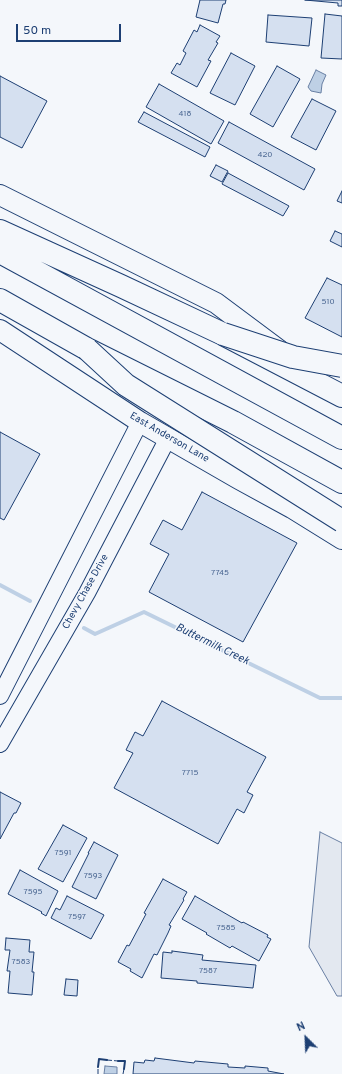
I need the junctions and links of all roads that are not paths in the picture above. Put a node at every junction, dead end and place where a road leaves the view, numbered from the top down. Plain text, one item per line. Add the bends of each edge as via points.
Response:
1 (0, 195) edge
2 (0, 231) edge
3 (0, 252) edge
4 (0, 300) edge
5 (0, 330) edge
6 (223, 334) junction
7 (86, 349) junction
8 (342, 366) edge
9 (342, 392) edge
10 (342, 396) edge
11 (140, 422) junction
12 (168, 438) junction
13 (342, 438) edge
14 (342, 482) edge
15 (292, 508) junction
16 (342, 510) edge
17 (342, 521) edge
18 (342, 539) edge
19 (0, 696) edge
20 (0, 744) edge

1 - 9 main road via 216,303 318,379
2 - 6 highway
3 - 13 highway
4 - 7 highway
5 - 11 main road, East Anderson Lane
6 - 8 highway, bridge via 293,357
6 - 10 highway, bridge
7 - 14 highway, bridge via 233,422
7 - 17 highway, bridge via 126,385
11 - 12 main road, East Anderson Lane
11 - 19 street
12 - 15 main road, East Anderson Lane
12 - 20 street, Chevy Chase Drive via 87,593
15 - 16 main road via 320,515 338,513
15 - 18 main road, East Anderson Lane

